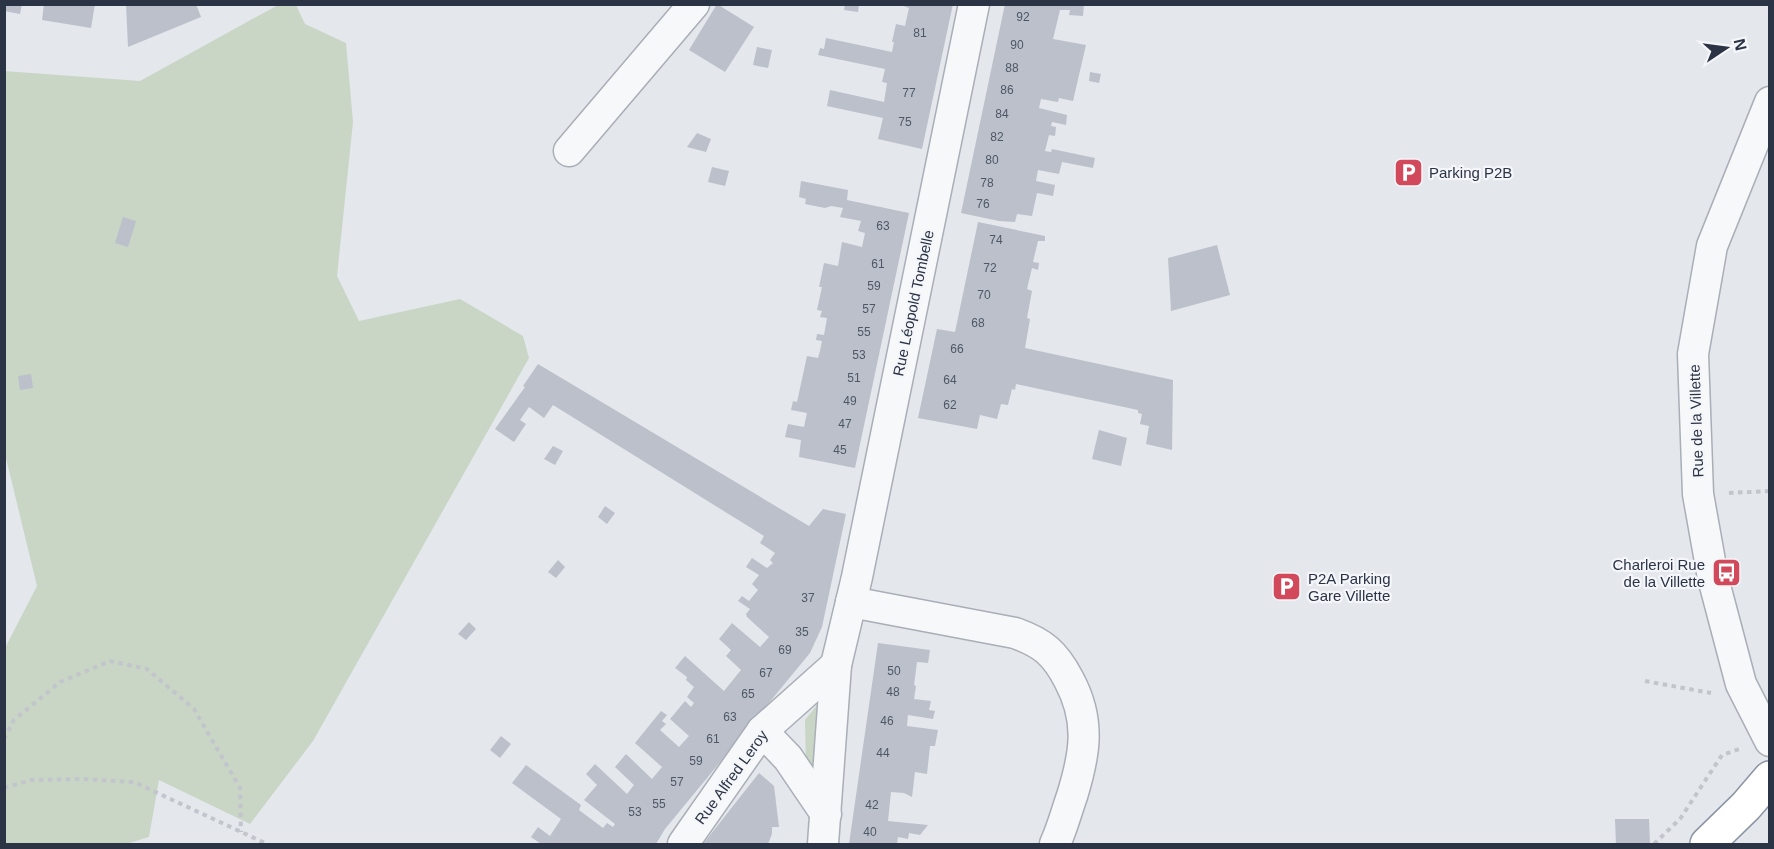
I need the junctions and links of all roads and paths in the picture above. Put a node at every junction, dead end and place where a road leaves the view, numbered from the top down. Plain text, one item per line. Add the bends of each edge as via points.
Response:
1 (694, 4) edge
2 (974, 4) edge
3 (1770, 102) edge
4 (569, 151) dead end
5 (1770, 491) edge
6 (1698, 494) junction
7 (851, 602) junction
8 (836, 665) junction
9 (1646, 681) dead end
10 (1741, 684) junction
11 (762, 731) junction
12 (4, 739) edge
13 (1769, 739) edge
14 (1770, 778) edge
15 (4, 788) edge
16 (826, 814) junction
17 (241, 832) junction
18 (267, 844) edge
19 (683, 844) edge
20 (823, 844) edge
21 (1054, 844) edge
22 (1654, 844) edge
23 (1707, 844) edge

1 - 4 street
2 - 7 street, Rue Léopold Tombelle
3 - 6 street, Rue de la Villette via 1712,246 1694,354
5 - 6 path
6 - 10 street, Rue de la Villette via 1713,578
7 - 8 street, Rue Léopold Tombelle
7 - 21 street via 1015,633 1045,647 1063,668 1077,695 1085,743 1080,770
8 - 11 street, Rue Alfred Leroy
8 - 16 street, Rue Léopold Tombelle
9 - 10 path via 1712,693
10 - 13 street, Rue de la Villette
11 - 16 street via 788,758
11 - 19 street, Rue Alfred Leroy
12 - 17 path via 14,720 60,682 110,661 147,669 194,709 240,788
13 - 22 path via 1722,755 1680,819
14 - 23 highway
15 - 17 path via 31,780 134,782
16 - 20 street, Rue Léopold Tombelle
17 - 18 path

